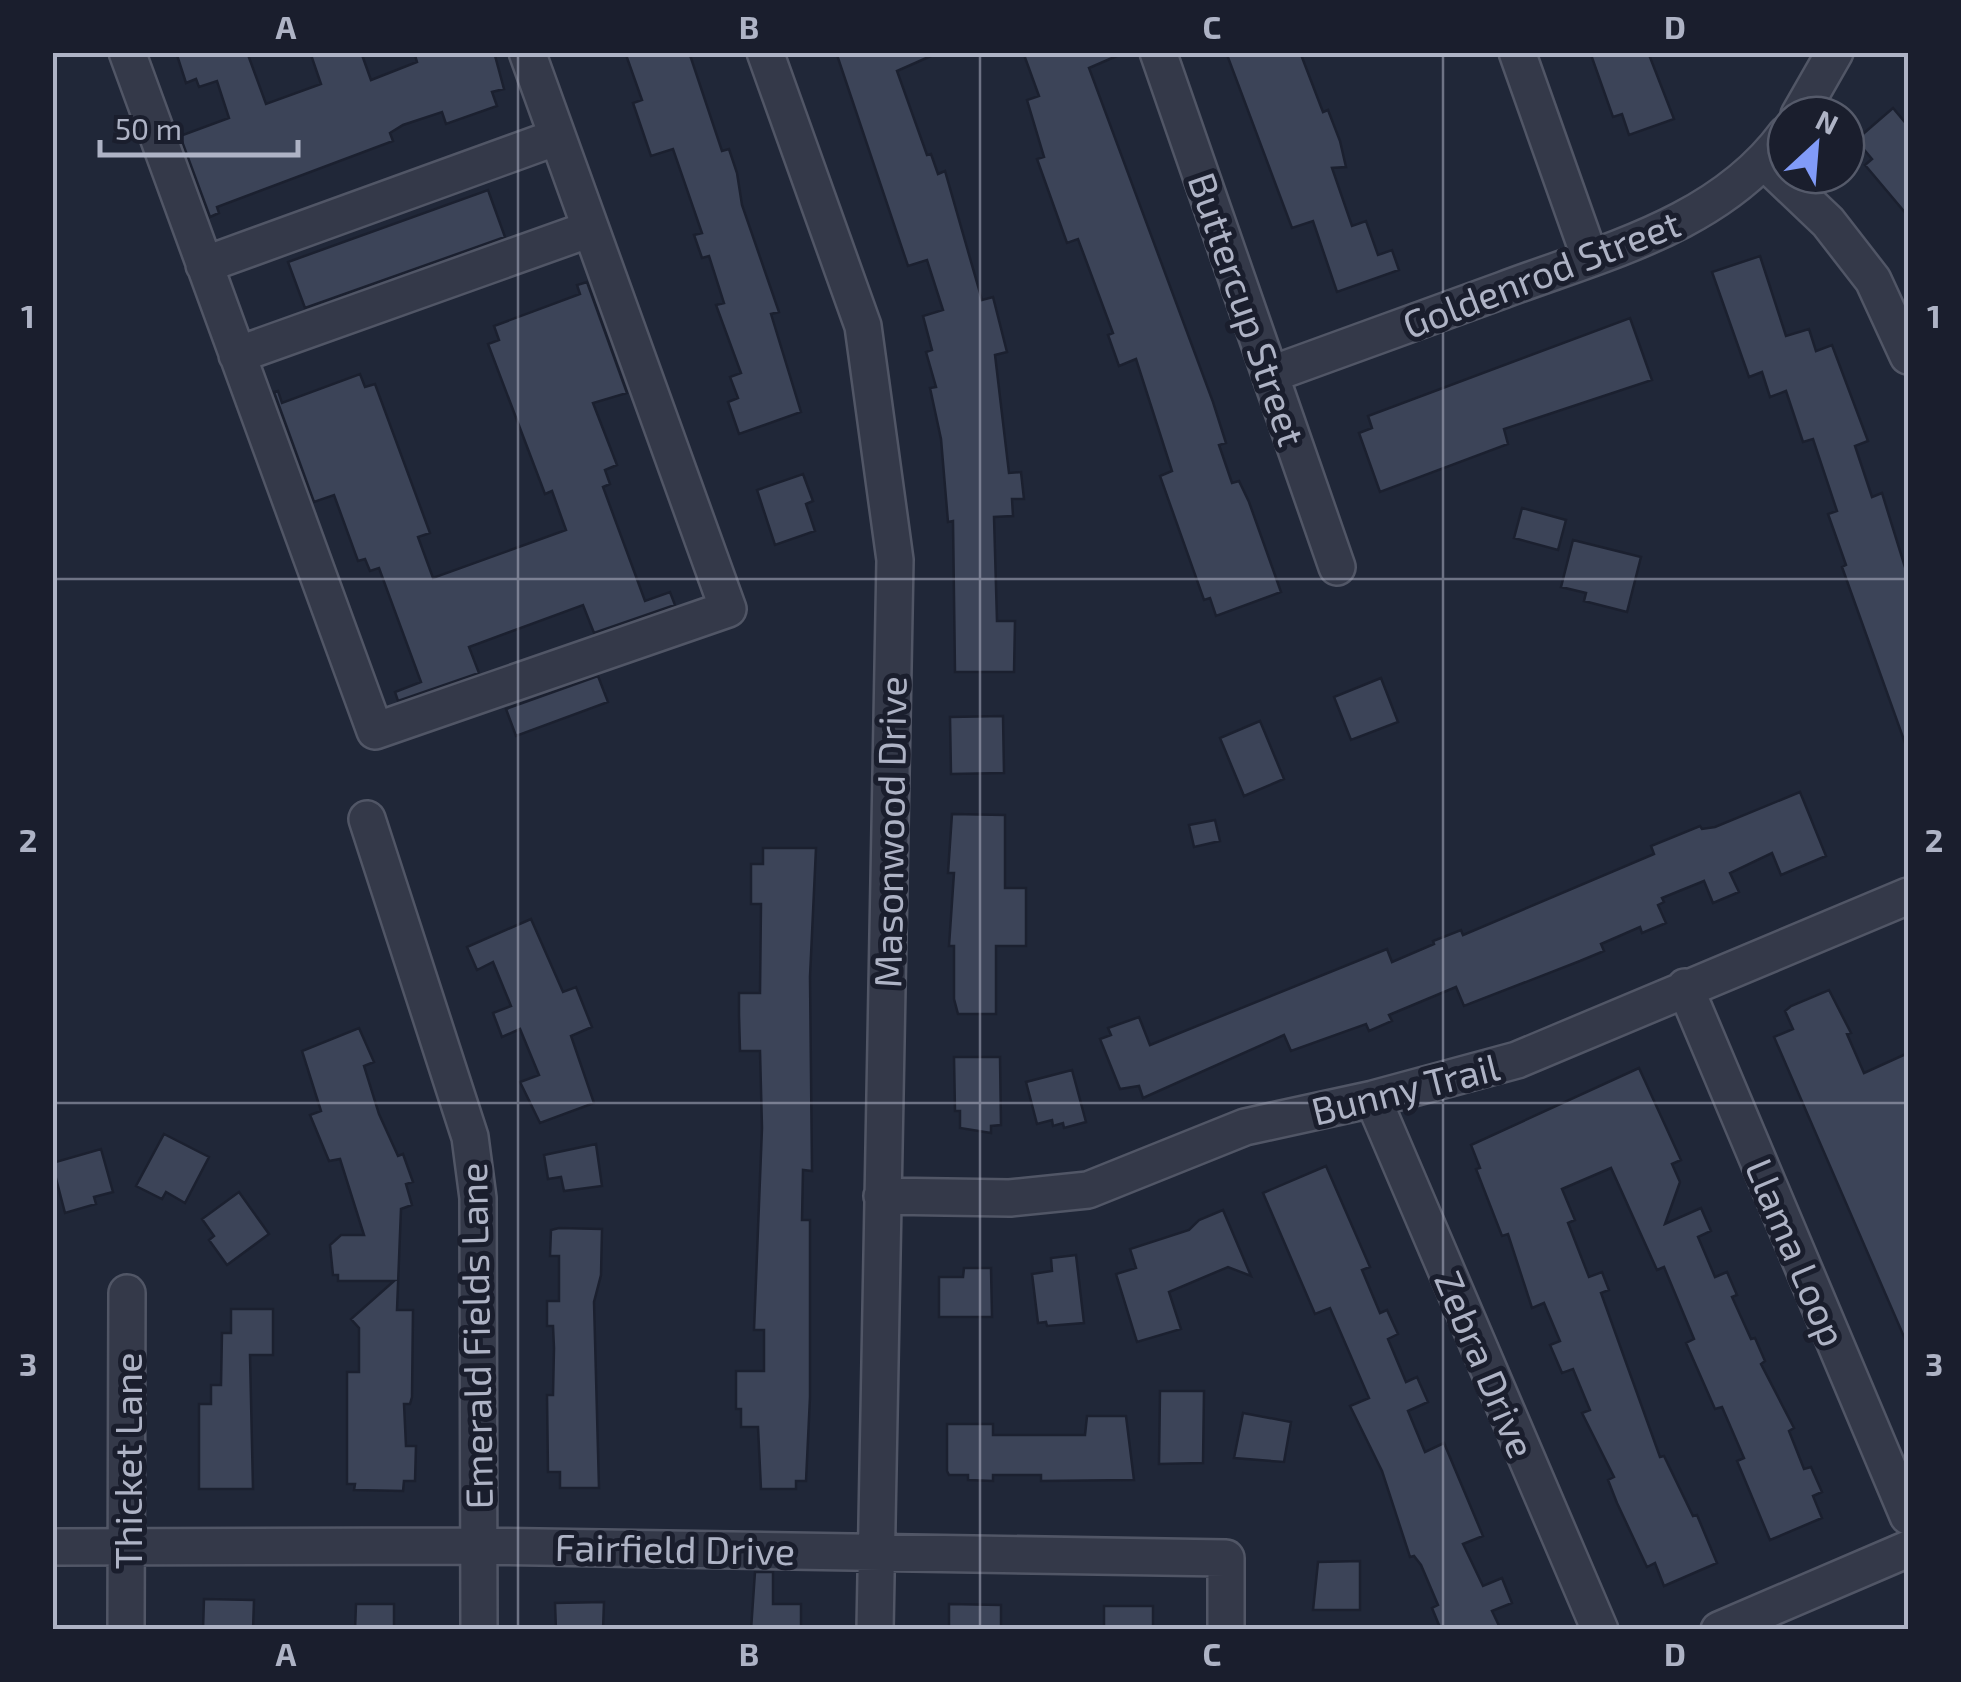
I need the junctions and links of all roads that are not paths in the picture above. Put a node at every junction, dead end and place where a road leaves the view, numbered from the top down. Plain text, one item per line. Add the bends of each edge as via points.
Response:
1 (127, 52) edge
2 (527, 52) edge
3 (765, 52) edge
4 (1158, 52) edge
5 (1517, 52) edge
6 (1835, 52) edge
7 (1810, 95) edge
8 (556, 138) junction
9 (1765, 162) joint
10 (590, 229) junction
11 (1590, 258) junction
12 (204, 266) junction
13 (237, 356) junction
14 (1908, 356) edge
15 (1272, 374) junction
16 (1336, 567) dead end
17 (367, 819) dead end
18 (1908, 896) edge
19 (1686, 987) junction
20 (1372, 1099) junction
21 (882, 1196) junction
22 (128, 1293) dead end
23 (1908, 1516) edge
24 (479, 1546) junction
25 (52, 1547) edge
26 (126, 1548) junction
27 (1908, 1549) edge
28 (876, 1550) junction
29 (126, 1630) edge
30 (479, 1630) edge
31 (875, 1630) edge
32 (1226, 1630) edge
33 (1600, 1630) edge
34 (1719, 1630) edge

1 - 12 street
2 - 8 street
3 - 21 street, Masonwood Drive via 863,326 895,560
4 - 15 street, Buttercup Street
5 - 11 street
6 - 7 street
8 - 10 street
8 - 12 street
9 - 11 street, Goldenrod Street via 1693,214
9 - 14 street via 1828,222 1873,280
10 - 13 street
10 - 13 street via 728,609 376,731
11 - 15 street, Goldenrod Street
12 - 13 street
15 - 16 street, Buttercup Street
17 - 24 street, Emerald Fields Lane via 470,1138 478,1198
18 - 19 street, Bunny Trail
19 - 20 street, Bunny Trail via 1516,1060
19 - 23 street, Llama Loop
20 - 21 street, Bunny Trail via 1245,1127 1088,1190 1010,1198
20 - 33 street, Zebra Drive
21 - 28 street, Masonwood Drive
22 - 26 street, Thicket Lane
24 - 26 street, Fairfield Drive
24 - 28 street, Fairfield Drive
24 - 30 street, Emerald Fields Lane
25 - 26 street, Fairfield Drive
26 - 29 street, Thicket Lane
27 - 34 street
28 - 31 street, Masonwood Drive
28 - 32 street, Fairfield Drive via 1226,1558

